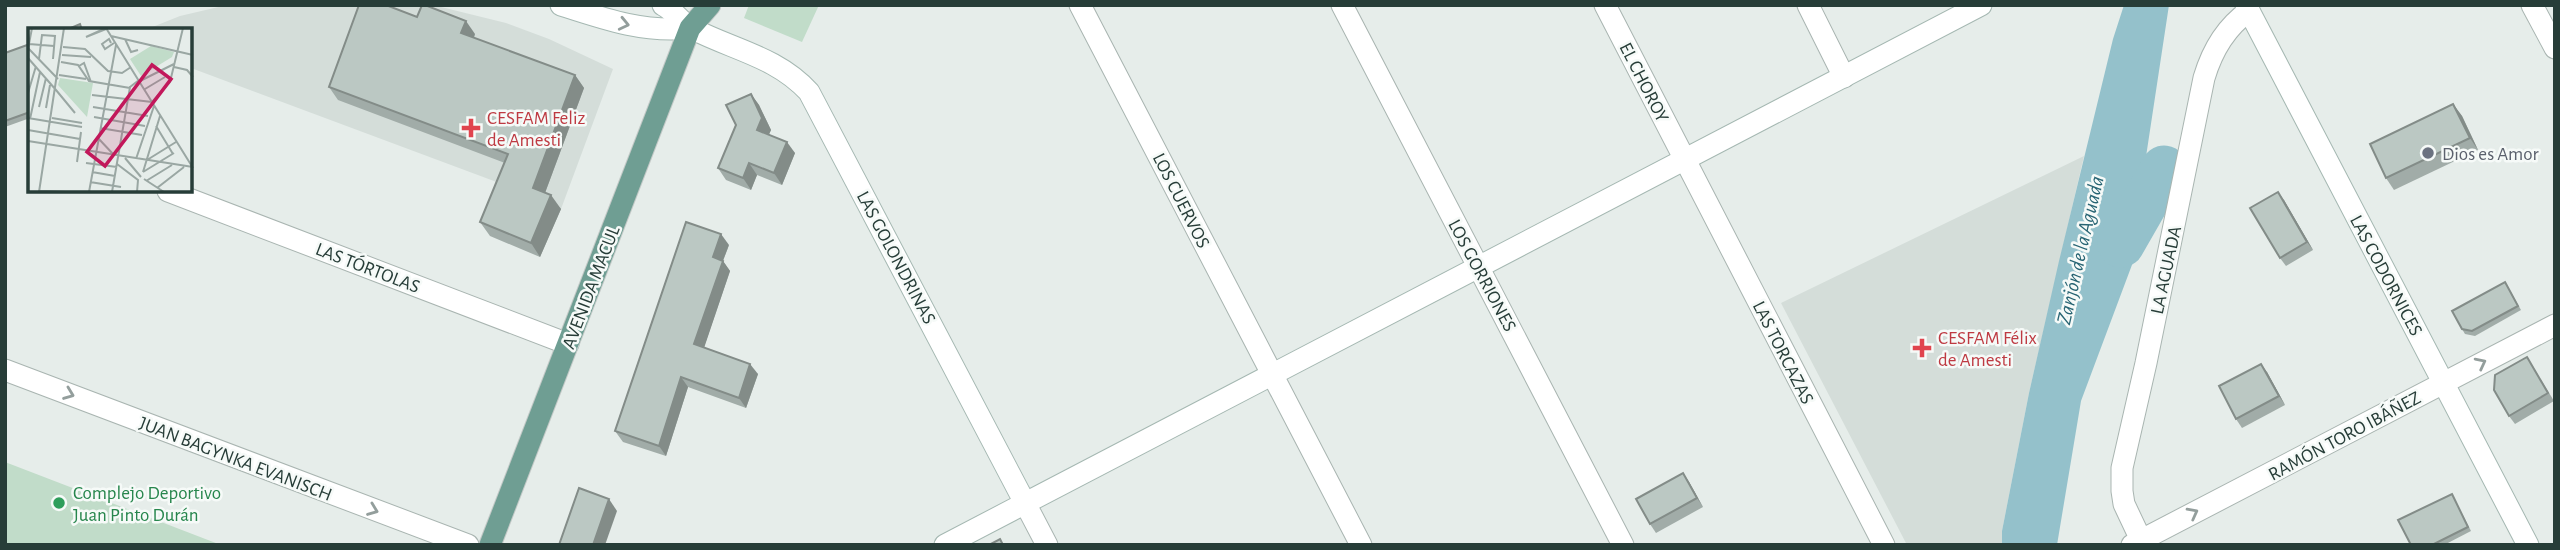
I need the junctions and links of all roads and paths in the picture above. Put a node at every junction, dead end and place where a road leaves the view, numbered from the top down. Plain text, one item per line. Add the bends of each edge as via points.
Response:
1 (561, 5) edge
2 (663, 5) edge
3 (690, 5) edge
4 (710, 5) edge
5 (1080, 5) edge
6 (1342, 5) edge
7 (1605, 5) edge
8 (1808, 5) edge
9 (1981, 5) edge
10 (2532, 5) edge
11 (2248, 8) edge
12 (690, 28) junction
13 (2555, 48) edge
14 (1844, 77) junction
15 (1685, 160) junction
16 (171, 192) edge
17 (1478, 267) junction
18 (2555, 325) edge
19 (568, 344) junction
20 (5, 370) edge
21 (1272, 374) junction
22 (2444, 383) junction
23 (1025, 503) junction
24 (2170, 536) edge
25 (2137, 542) edge
26 (468, 545) edge
27 (490, 545) edge
28 (945, 545) edge
29 (1047, 545) edge
30 (1361, 545) edge
31 (1623, 545) edge
32 (1884, 545) edge
33 (2529, 545) edge

1 -> 12 street via 639,27
2 - 12 street
3 - 12 main road, AVENIDA MACUL
4 - 12 main road, AVENIDA MACUL
5 - 21 street, LOS CUERVOS
6 - 17 street, LOS GORRIONES
7 - 15 street, EL CHOROY
8 - 14 street
9 - 14 street
10 - 13 street
11 - 22 street, LAS CODORNICES
11 - 25 street, LA AGUADA via 2228,30 2204,78 2122,468 2124,504
12 - 19 main road, AVENIDA MACUL
12 - 23 street, LAS GOLONDRINAS via 766,59 809,92
14 - 15 street
15 - 17 street
15 - 32 street, LAS TORCAZAS
16 - 19 street, LAS TÓRTOLAS
17 - 21 street
17 - 31 street, LOS GORRIONES
22 -> 18 street, RAMÓN TORO IBÁÑEZ
19 - 27 main road, AVENIDA MACUL
20 -> 26 street, JUAN BAGYNKA EVANISCH
21 - 23 street
21 - 30 street, LOS CUERVOS
24 -> 22 street, RAMÓN TORO IBÁÑEZ
22 - 33 street, LAS CODORNICES
23 - 28 street
23 - 29 street, LAS GOLONDRINAS
24 - 25 street, RAMÓN TORO IBÁÑEZ

